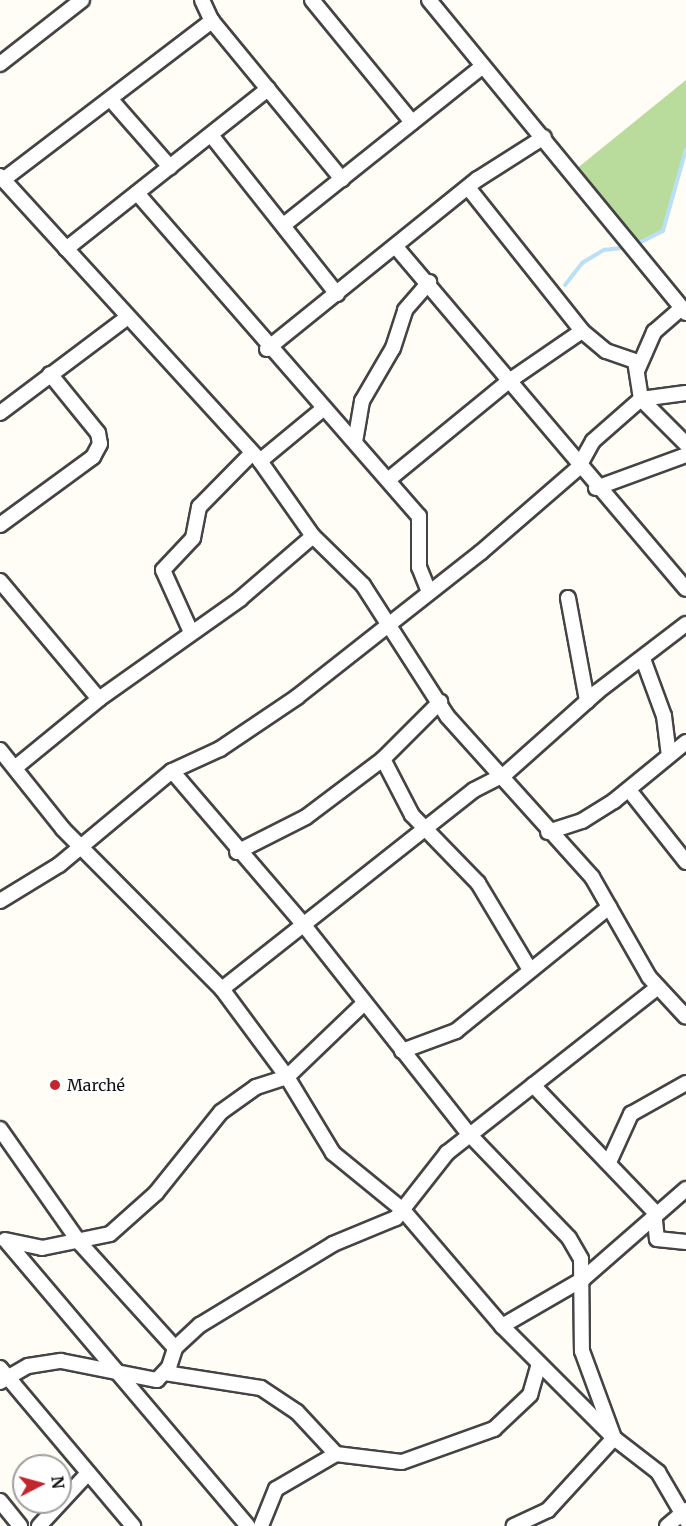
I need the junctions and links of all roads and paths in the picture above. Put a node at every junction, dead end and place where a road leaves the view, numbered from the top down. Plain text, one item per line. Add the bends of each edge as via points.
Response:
1 (82, 0) edge
2 (202, 0) edge
3 (312, 0) edge
4 (429, 0) edge
5 (212, 21) junction
6 (0, 64) edge
7 (482, 67) junction
8 (268, 89) junction
9 (112, 101) junction
10 (412, 122) junction
11 (211, 135) junction
12 (543, 137) junction
13 (170, 167) junction
14 (2, 178) edge
15 (342, 178) junction
16 (470, 190) junction
17 (137, 193) junction
18 (285, 224) junction
19 (396, 248) junction
20 (66, 249) junction
21 (429, 282) junction
22 (337, 294) junction
23 (684, 310) edge
24 (128, 318) junction
25 (582, 331) junction
26 (267, 349) junction
27 (637, 371) junction
28 (50, 374) junction
29 (508, 381) junction
30 (686, 393) edge
31 (641, 399) junction
32 (324, 408) junction
33 (0, 413) edge
34 (355, 442) junction
35 (686, 444) edge
36 (686, 455) edge
37 (255, 458) junction
38 (578, 468) junction
39 (388, 480) junction
40 (596, 488) junction
41 (0, 525) edge
42 (313, 536) junction
43 (0, 581) edge
44 (686, 588) edge
45 (429, 592) junction
46 (568, 598) dead end
47 (387, 623) junction
48 (686, 624) edge
49 (191, 632) junction
50 (643, 659) junction
51 (99, 699) junction
52 (587, 701) junction
53 (440, 702) junction
54 (686, 742) edge
55 (0, 750) edge
56 (669, 756) junction
57 (383, 759) junction
58 (16, 767) junction
59 (172, 771) junction
60 (504, 775) junction
61 (629, 790) junction
62 (424, 829) junction
63 (548, 832) junction
64 (83, 847) junction
65 (237, 852) junction
66 (686, 860) edge
67 (0, 901) edge
68 (609, 907) junction
69 (303, 924) junction
70 (530, 970) junction
71 (658, 987) junction
72 (222, 990) junction
73 (363, 1004) junction
74 (686, 1017) edge
75 (402, 1051) junction
76 (287, 1077) junction
77 (686, 1083) edge
78 (533, 1085) junction
79 (0, 1129) edge
80 (469, 1134) junction
81 (610, 1160) junction
82 (686, 1189) edge
83 (403, 1210) junction
84 (654, 1212) junction
85 (3, 1237) edge
86 (79, 1242) junction
87 (686, 1242) edge
88 (583, 1279) junction
89 (502, 1326) junction
90 (175, 1348) junction
91 (539, 1364) junction
92 (165, 1373) junction
93 (2, 1375) edge
94 (126, 1377) junction
95 (614, 1438) junction
96 (336, 1454) junction
97 (88, 1473) junction
98 (0, 1501) edge
99 (685, 1515) edge
100 (21, 1526) edge
101 (39, 1526) edge
102 (133, 1526) edge
103 (248, 1526) edge
104 (261, 1526) edge
105 (513, 1526) edge
106 (667, 1526) edge

1 - 6 street
2 - 5 street
3 - 10 street
4 - 7 street
5 - 8 street
5 - 9 street
7 - 10 street
7 - 12 street
8 - 11 street
8 - 15 street
9 - 13 street
9 - 14 street
10 - 15 street
11 - 13 street
11 - 18 street
12 - 16 street via 478,179
12 - 23 street
13 - 17 street
14 - 20 street
15 - 18 street
16 - 19 street
16 - 25 street
17 - 20 street
17 - 26 street
18 - 22 street
19 - 21 street
19 - 22 street
20 - 24 street
21 - 29 street
21 - 34 street via 405,310 393,348 363,401
22 - 26 street
23 - 27 street via 654,332
24 - 28 street
24 - 37 street
25 - 27 street via 606,351 630,357
25 - 29 street
26 - 32 street
27 - 31 street
28 - 33 street
28 - 41 street via 98,433 100,444 93,457
29 - 38 street
29 - 39 street
30 - 31 street
31 - 35 street
31 - 38 street via 593,441
32 - 34 street
32 - 37 street
34 - 39 street
36 - 40 street
37 - 42 street
37 - 49 street via 199,507 193,538 163,570
38 - 40 street
38 - 45 street
39 - 45 street via 419,516 418,567
40 - 44 street
42 - 47 street via 363,585
42 - 49 street via 240,599
43 - 51 street
45 - 47 street
46 - 52 street
47 - 53 street
47 - 59 street via 297,697 220,749
48 - 50 street
49 - 51 street
50 - 52 street
50 - 56 street via 663,716
51 - 58 street
52 - 60 street
53 - 57 street
53 - 60 street via 454,725
54 - 56 street
55 - 58 street
56 - 61 street
57 - 62 street via 398,794
57 - 65 street via 306,817
58 - 64 street
59 - 64 street
59 - 65 street
60 - 62 street
60 - 63 street
61 - 63 street via 582,821
61 - 66 street
62 - 69 street
62 - 70 street via 478,883
63 - 68 street via 592,877
64 - 67 street
64 - 72 street
65 - 69 street
68 - 70 street
68 - 71 street
69 - 72 street
69 - 73 street
70 - 75 street via 456,1030
71 - 74 street
71 - 78 street
72 - 76 street
73 - 75 street
73 - 76 street
75 - 80 street
76 - 83 street via 333,1153
76 - 86 street via 234,1100 130,1219 110,1234
77 - 81 street via 631,1114
78 - 80 street
78 - 81 street
79 - 86 street
80 - 83 street via 430,1170
80 - 88 street via 569,1238 581,1259
81 - 84 street
82 - 84 street
83 - 89 street
83 - 90 street via 302,1262 200,1325
84 - 87 street via 657,1239
84 - 88 street
85 - 86 street via 42,1248
85 - 94 street
86 - 90 street
88 - 89 street
88 - 95 street via 582,1351
89 - 91 street
90 - 92 street
91 - 95 street
91 - 96 street via 530,1395 494,1429 402,1462
92 - 94 street via 157,1380
92 - 96 street via 261,1388 297,1412
93 - 94 street via 61,1361
93 - 97 street
94 - 103 street
95 - 99 street via 658,1473
95 - 105 street via 548,1510
96 - 104 street via 276,1489
97 - 101 street
97 - 102 street
98 - 100 street
99 - 106 street

